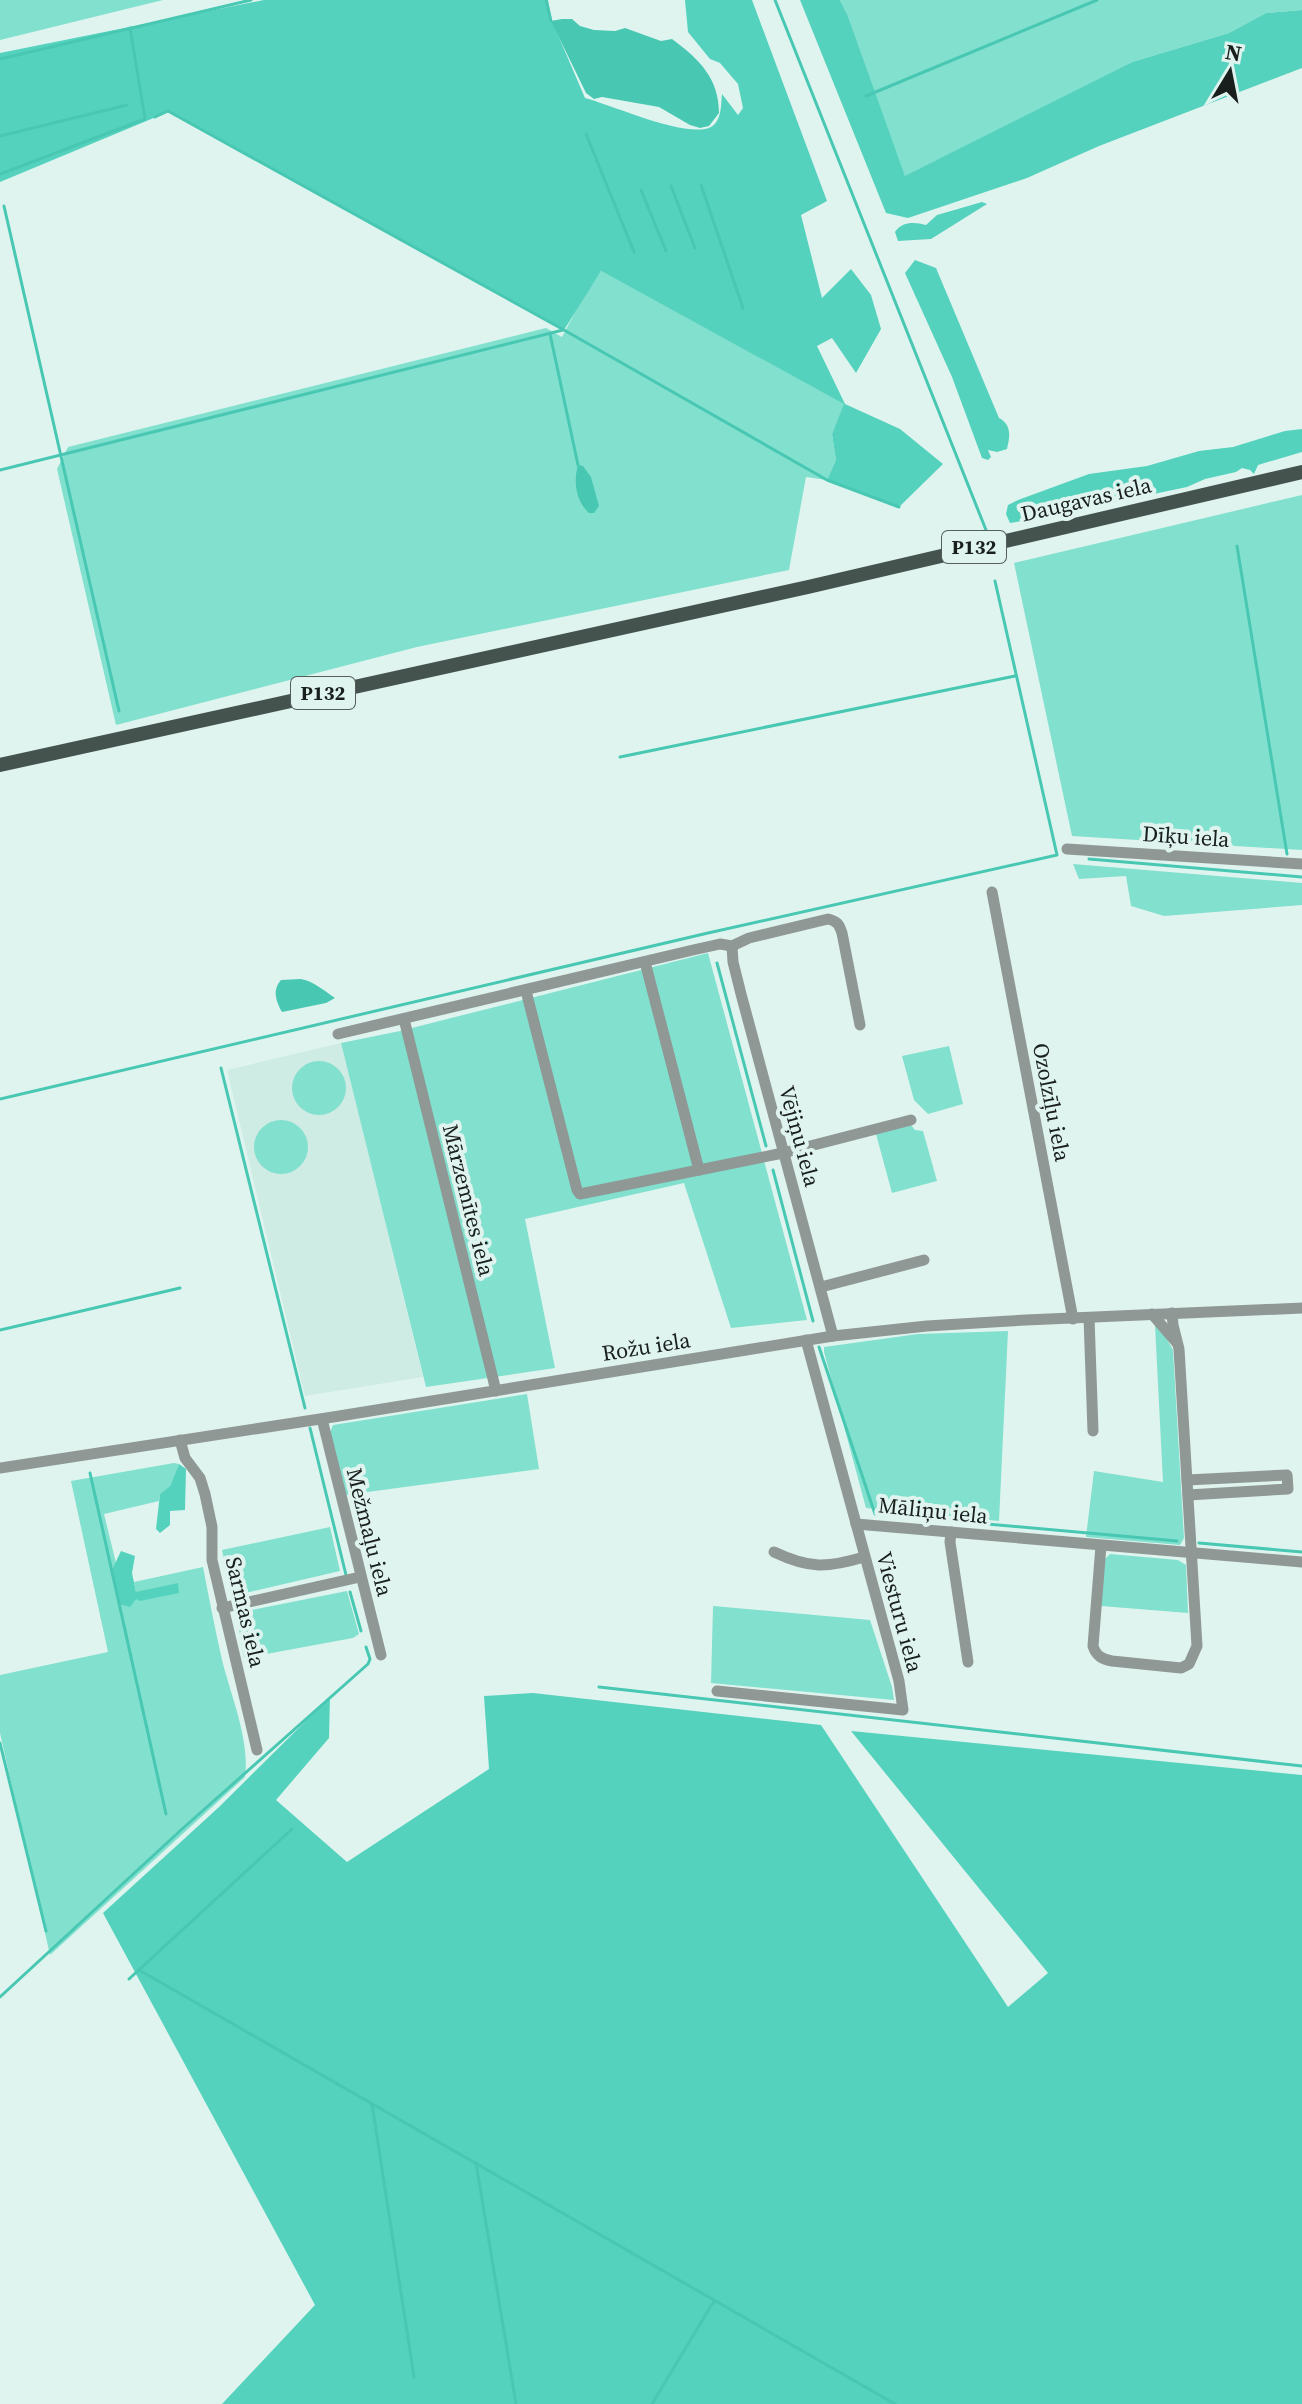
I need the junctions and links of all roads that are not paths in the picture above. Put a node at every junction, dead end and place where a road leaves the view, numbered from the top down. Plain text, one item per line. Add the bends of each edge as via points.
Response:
1 (1302, 472) edge
2 (0, 765) edge
3 (1067, 849) dead end
4 (1302, 864) edge
5 (992, 892) dead end
6 (732, 946) junction
7 (645, 962) junction
8 (526, 991) junction
9 (404, 1019) junction
10 (860, 1025) dead end
11 (338, 1034) dead end
12 (911, 1120) dead end
13 (783, 1153) junction
14 (699, 1170) junction
15 (924, 1260) dead end
16 (821, 1287) junction
17 (1302, 1308) edge
18 (1172, 1313) junction
19 (1152, 1314) junction
20 (1089, 1318) junction
21 (1073, 1319) junction
22 (833, 1336) junction
23 (806, 1340) junction
24 (1177, 1343) junction
25 (496, 1391) junction
26 (322, 1419) junction
27 (1093, 1431) dead end
28 (180, 1440) junction
29 (0, 1468) edge
30 (1187, 1480) junction
31 (1188, 1495) junction
32 (856, 1524) junction
33 (951, 1532) junction
34 (1101, 1546) junction
35 (774, 1552) dead end
36 (1190, 1554) junction
37 (864, 1557) junction
38 (1302, 1562) edge
39 (360, 1577) junction
40 (222, 1608) junction
41 (381, 1655) dead end
42 (968, 1662) dead end
43 (717, 1691) dead end
44 (257, 1750) dead end

1 - 2 main road, Daugavas iela / P132
3 - 4 street, Dīķu iela
5 - 21 street, Ozolzīļu iela
6 - 7 street via 720,944
6 - 10 street via 834,920 842,933
6 - 13 street, Vējiņu iela
7 - 8 street
7 - 14 street
8 - 9 street
8 - 14 street via 580,1194
9 - 11 street
9 - 25 street, Mārzemītes iela
12 - 13 street
13 - 14 street
13 - 16 street, Vējiņu iela
15 - 16 street
16 - 22 street, Vējiņu iela
17 - 18 street, Rožu iela
18 - 19 street, Rožu iela
18 - 24 street
19 - 20 street, Rožu iela
19 - 24 street
20 - 21 street, Rožu iela
20 - 27 street
21 - 22 street, Rožu iela
22 - 23 street, Rožu iela
23 - 25 street, Rožu iela
23 - 32 street, Māliņu iela
24 - 30 street
25 - 26 street, Rožu iela
26 - 28 street, Rožu iela
26 - 39 street, Mežmaļu iela
28 - 29 street, Rožu iela
28 - 40 street, Sarmas iela via 205,1494
30 - 31 street
30 - 31 street via 1287,1475 1288,1489
31 - 36 street
32 - 33 street, Māliņu iela
32 - 37 street, Viesturu iela
33 - 34 street, Māliņu iela
33 - 42 street
34 - 36 street, Māliņu iela
34 - 36 street via 1095,1653 1112,1661 1181,1668 1189,1664 1197,1646
35 - 37 street via 824,1567
36 - 38 street, Māliņu iela
37 - 43 street, Viesturu iela via 903,1710
39 - 40 street
39 - 41 street, Mežmaļu iela
40 - 44 street, Sarmas iela

